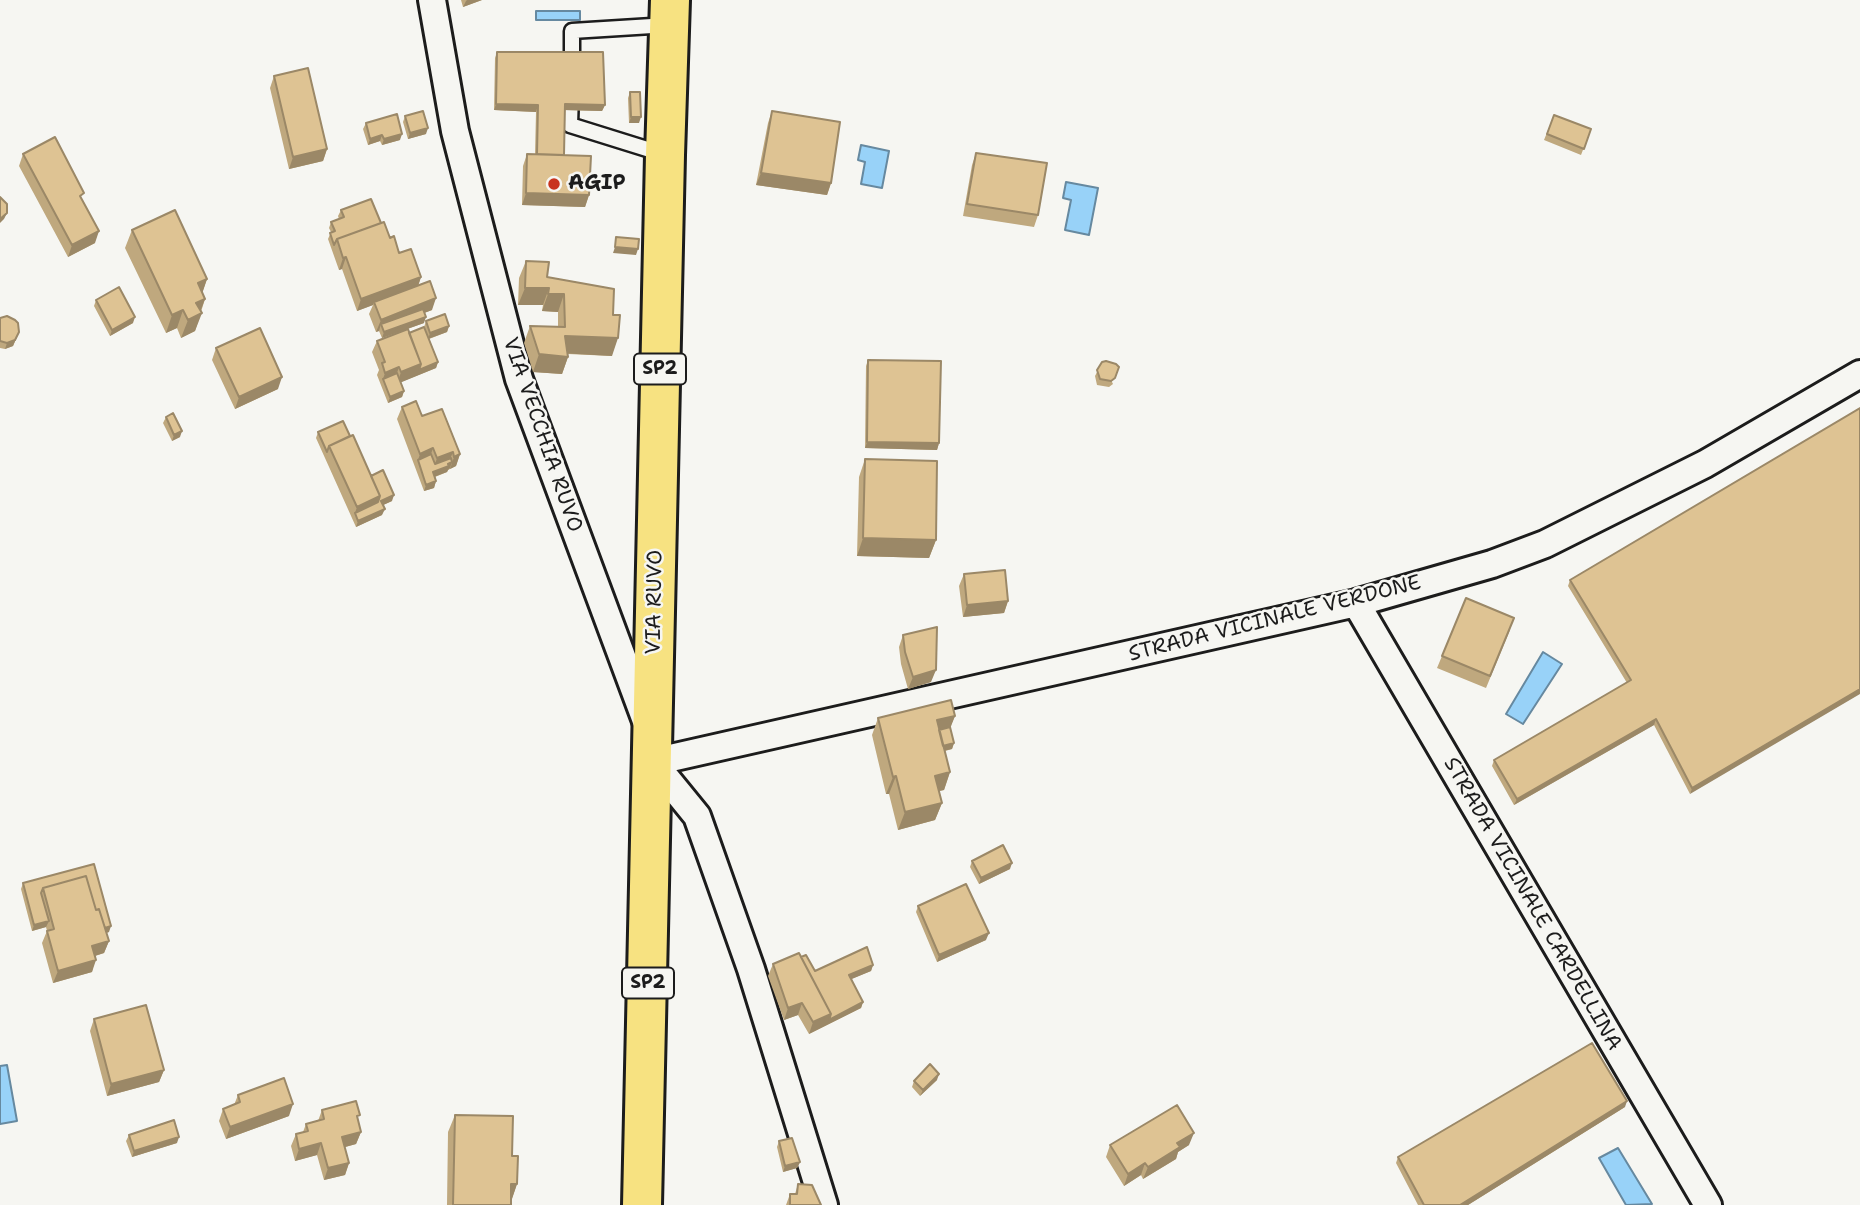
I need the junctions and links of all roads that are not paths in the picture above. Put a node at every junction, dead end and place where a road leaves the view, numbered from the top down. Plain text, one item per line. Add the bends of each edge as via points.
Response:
1 (432, 0) edge
2 (670, 13) edge
3 (665, 155) junction
4 (1860, 374) edge
5 (1356, 603) junction
6 (653, 750) junction
7 (642, 1205) edge
8 (824, 1205) edge
9 (1708, 1205) edge

1 - 6 street, VIA VECCHIA RUVO via 455,131 519,379
2 - 3 main road, VIA RUVO / SP2
2 - 3 lane via 572,32 570,125
3 - 6 main road, VIA RUVO / SP2
4 - 5 street, STRADA VICINALE VERDONE via 1705,464 1545,544
5 - 6 street, STRADA VICINALE VERDONE
5 - 9 street, STRADA VICINALE CARDELLINA
6 - 7 main road, VIA RUVO / SP2
6 - 8 street, VIA VECCHIA RUVO via 696,816 751,969

